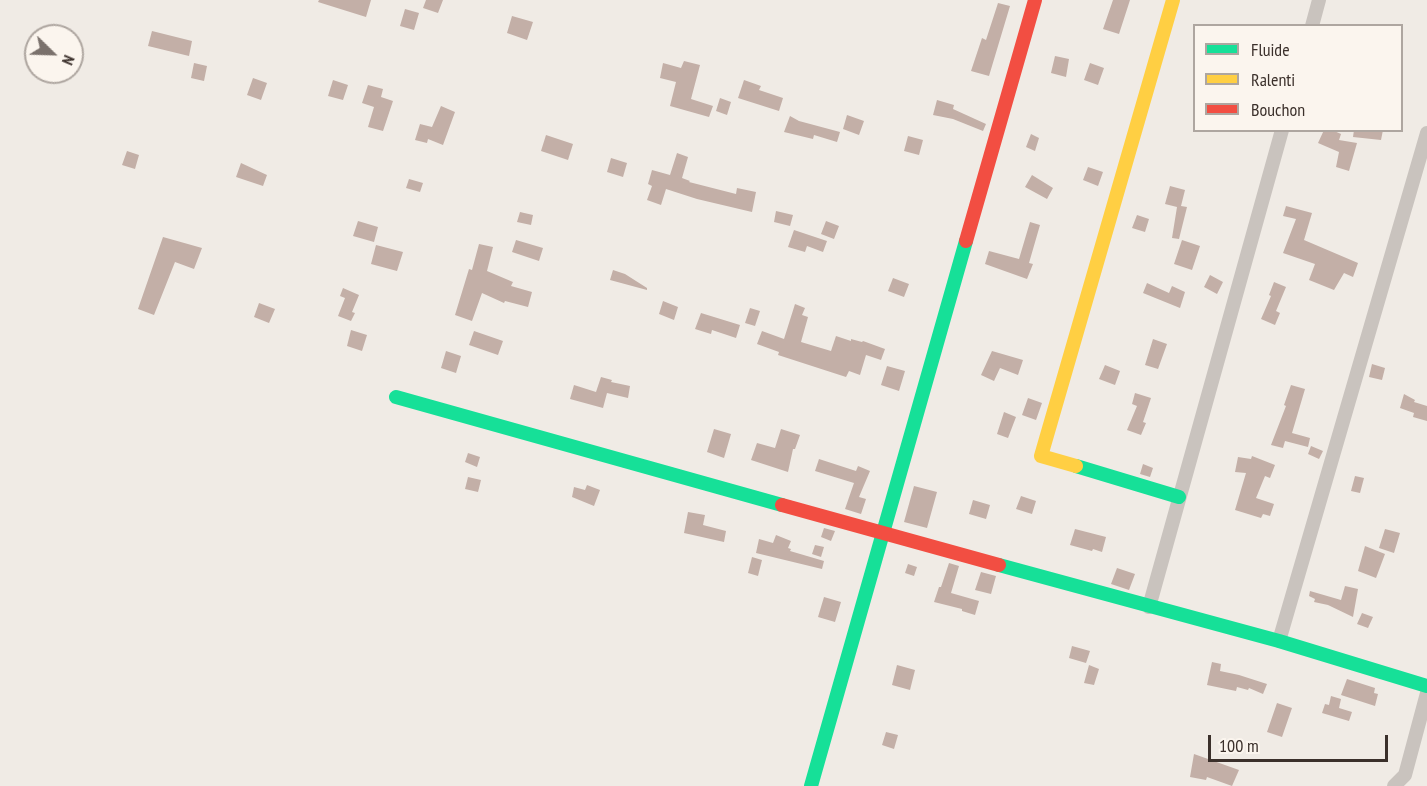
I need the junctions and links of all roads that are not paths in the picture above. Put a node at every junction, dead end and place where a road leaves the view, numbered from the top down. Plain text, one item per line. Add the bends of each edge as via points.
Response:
1 (1035, 0) edge
2 (1173, 0) edge
3 (1319, 0) edge
4 (1313, 24) edge
5 (1281, 132) edge
6 (1427, 133) edge
7 (396, 397) dead end
8 (1179, 497) junction
9 (883, 531) junction
10 (1149, 607) junction
11 (1279, 641) junction
12 (1427, 686) edge
13 (1427, 693) edge
14 (811, 786) edge
15 (1394, 786) edge

1 - 9 street
2 - 8 street via 1041,456
3 - 4 street
5 - 8 street
6 - 11 street
7 - 9 street
8 - 10 street
9 - 10 street
9 - 14 street
10 - 11 street
11 - 12 street
13 - 15 street via 1405,775

